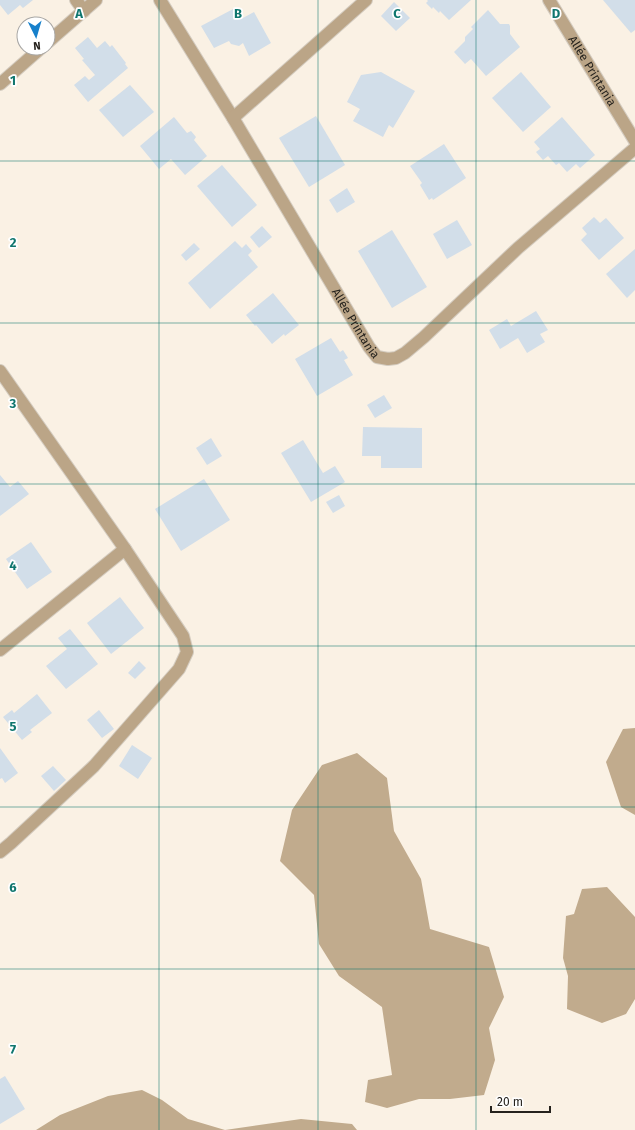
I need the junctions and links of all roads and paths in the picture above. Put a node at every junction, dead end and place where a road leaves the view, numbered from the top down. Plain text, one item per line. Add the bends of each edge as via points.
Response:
1 (76, 0) edge
2 (96, 0) edge
3 (160, 0) edge
4 (366, 0) edge
5 (549, 0) edge
6 (84, 11) junction
7 (56, 35) edge
8 (32, 56) edge
9 (0, 84) edge
10 (233, 118) junction
11 (635, 141) edge
12 (635, 148) edge
13 (0, 371) edge
14 (125, 548) junction
15 (0, 650) edge
16 (0, 852) edge

1 - 6 street
2 - 6 street
3 - 10 street, Allée Printania
4 - 10 street
5 - 11 street, Allée Printania
6 - 7 street
8 - 9 street
10 - 12 street, Allée Printania via 369,347 377,357 388,359 396,358 419,341 518,248
13 - 14 street
14 - 15 street
14 - 16 street via 183,636 187,652 179,669 94,766

